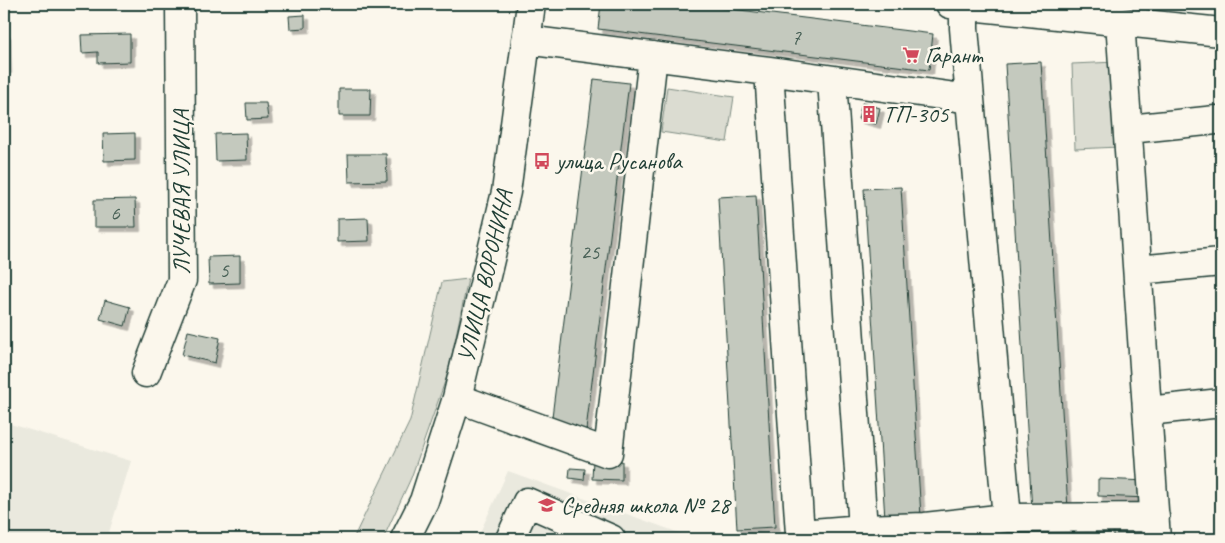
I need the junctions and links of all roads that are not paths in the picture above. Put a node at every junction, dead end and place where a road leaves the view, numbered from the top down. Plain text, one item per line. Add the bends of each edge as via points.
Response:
1 (180, 4) edge
2 (531, 4) edge
3 (959, 4) edge
4 (1120, 21) junction
5 (1221, 32) edge
6 (526, 40) junction
7 (653, 56) junction
8 (769, 71) junction
9 (832, 80) junction
10 (970, 99) junction
11 (1216, 120) dead end
12 (1128, 128) junction
13 (1221, 262) edge
14 (1138, 270) junction
15 (146, 373) dead end
16 (456, 398) junction
17 (1221, 403) edge
18 (1148, 411) junction
19 (1007, 518) junction
20 (1156, 528) edge
21 (863, 529) junction
22 (405, 539) edge
23 (510, 539) edge
24 (611, 539) edge

1 - 15 street, ЛУЧЕВАЯ УЛИЦА via 182,280
2 - 6 street, УЛИЦА ВОРОНИНА
3 - 4 street
3 - 10 street
4 - 5 street
4 - 12 street
6 - 7 street
6 - 16 street, УЛИЦА ВОРОНИНА via 506,192
7 - 8 street
7 - 16 street via 608,452
8 - 9 street
8 - 21 street via 800,534
9 - 10 street
9 - 21 street
10 - 19 street
11 - 12 street
12 - 14 street
13 - 14 street
14 - 18 street
16 - 22 street, УЛИЦА ВОРОНИНА via 424,501
17 - 18 street
18 - 20 street
19 - 20 street
19 - 21 street via 925,527
23 - 24 street via 527,502

